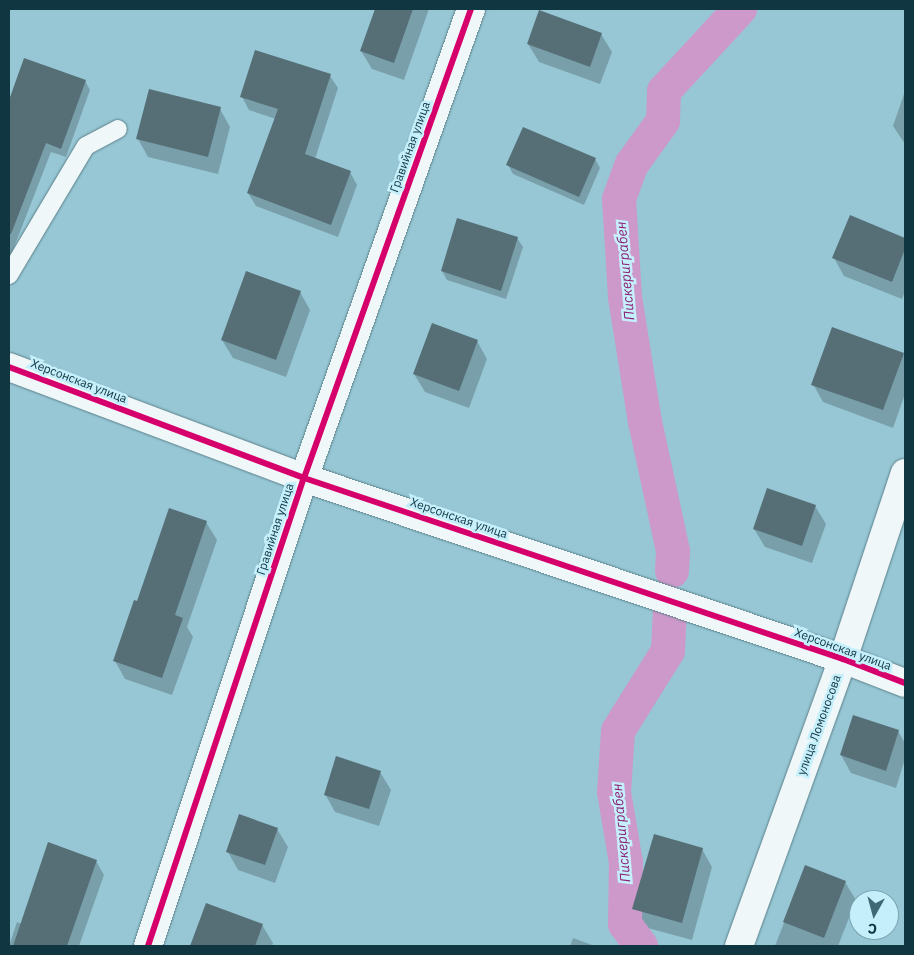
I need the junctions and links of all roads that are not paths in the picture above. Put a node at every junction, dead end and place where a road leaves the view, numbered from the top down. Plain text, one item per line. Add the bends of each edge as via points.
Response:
1 (471, 9) edge
2 (118, 129) dead end
3 (9, 275) edge
4 (9, 367) edge
5 (905, 473) edge
6 (304, 478) junction
7 (843, 659) junction
8 (905, 683) edge
9 (148, 946) edge
10 (739, 946) edge

1 - 6 street, Гравийная улица
2 - 3 lane via 86,146
4 - 6 street, Херсонская улица
5 - 7 street, улица Ломоносова
6 - 7 street, Херсонская улица
6 - 9 street, Гравийная улица
7 - 8 street, Херсонская улица
7 - 10 street, улица Ломоносова

